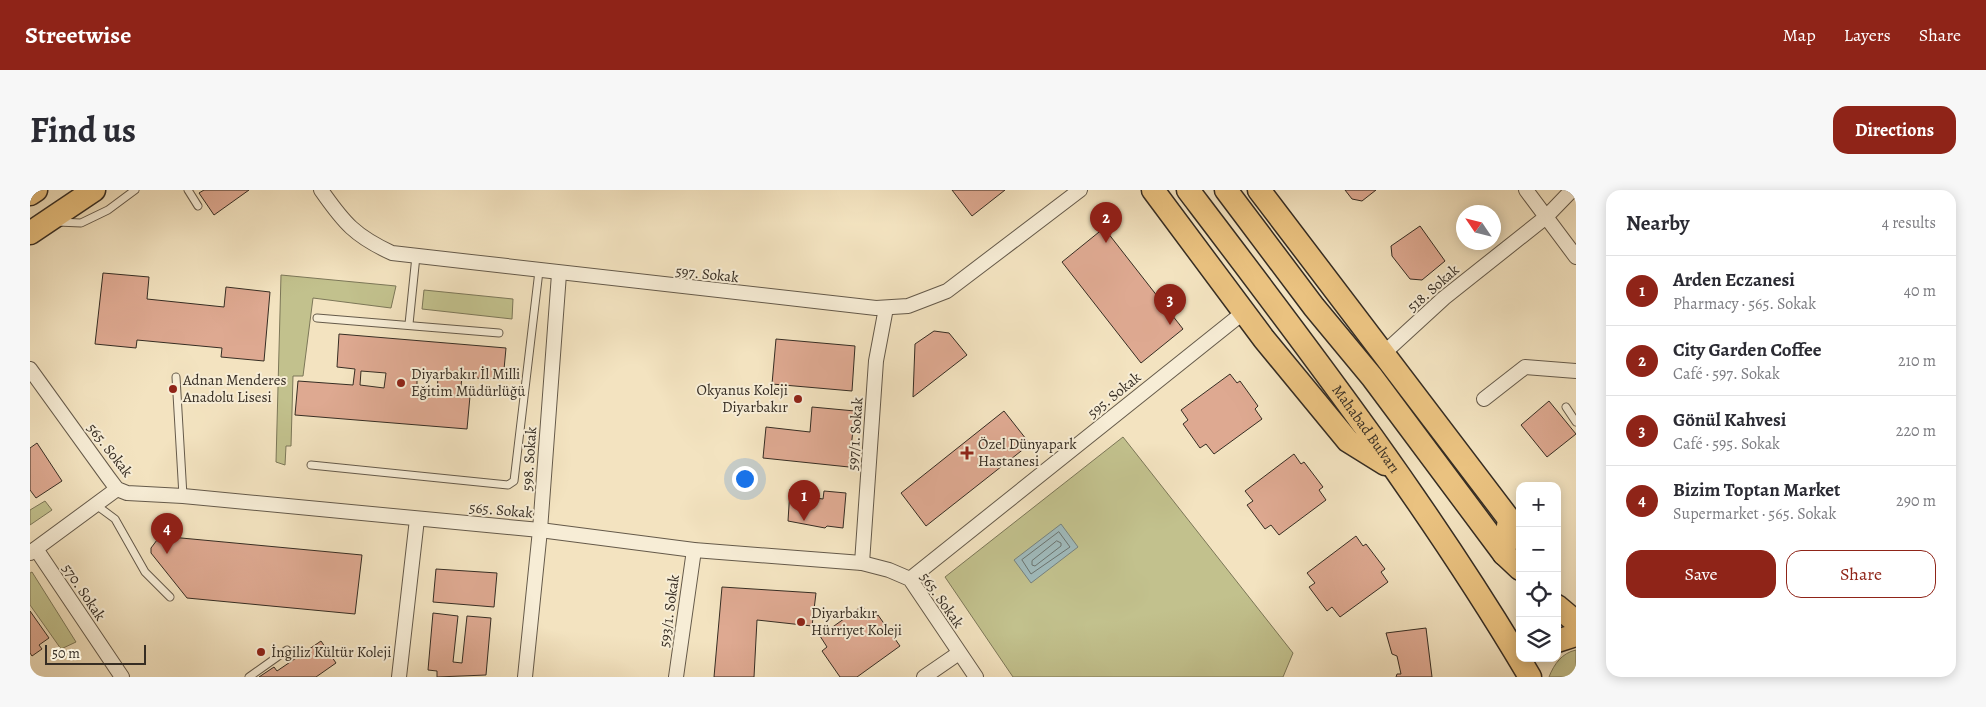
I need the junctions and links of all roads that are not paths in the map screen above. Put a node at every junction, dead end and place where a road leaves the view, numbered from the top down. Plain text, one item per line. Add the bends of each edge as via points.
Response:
1 (36, 190) edge
2 (94, 190) edge
3 (135, 190) edge
4 (188, 190) edge
5 (321, 190) edge
6 (1080, 190) edge
7 (1153, 190) edge
8 (1188, 190) edge
9 (1226, 190) edge
10 (1258, 190) edge
11 (1526, 190) edge
12 (1572, 190) edge
13 (30, 194) edge
14 (198, 206) dead end
15 (1546, 217) junction
16 (38, 228) edge
17 (416, 256) junction
18 (1576, 257) edge
19 (539, 271) junction
20 (559, 274) junction
21 (886, 308) junction
22 (1244, 312) junction
23 (317, 318) dead end
24 (409, 324) junction
25 (499, 333) dead end
26 (1384, 353) junction
27 (30, 369) edge
28 (1576, 371) edge
29 (176, 377) dead end
30 (1484, 399) dead end
31 (1566, 407) dead end
32 (1576, 422) edge
33 (311, 465) dead end
34 (1396, 472) junction
35 (117, 489) junction
36 (183, 496) junction
37 (96, 505) junction
38 (417, 519) junction
39 (540, 530) junction
40 (694, 550) junction
41 (33, 551) edge
42 (1512, 561) edge
43 (862, 563) junction
44 (910, 579) junction
45 (170, 597) dead end
46 (1561, 609) edge
47 (1576, 622) edge
48 (1576, 634) edge
49 (1561, 640) edge
50 (287, 650) dead end
51 (959, 653) junction
52 (1537, 662) edge
53 (122, 677) edge
54 (249, 677) edge
55 (399, 677) edge
56 (525, 677) edge
57 (676, 677) edge
58 (924, 677) edge
59 (976, 677) edge
60 (1530, 677) edge

1 - 13 main road
2 - 16 main road
3 - 16 lane via 108,210 81,223
4 - 14 lane
5 - 17 street, 597. Sokak via 344,222 368,242 392,253
6 - 21 street, 597. Sokak via 947,291 908,306
7 - 22 main road
8 - 34 main road, Mahabad Bulvarı
9 - 42 main road
10 - 26 main road
11 - 15 street
12 - 15 street, 518. Sokak
15 - 18 street
15 - 26 street, 518. Sokak via 1444,298
17 - 19 street, 597. Sokak
17 - 24 lane
19 - 20 street, 597. Sokak
19 - 33 lane via 514,481 508,485
20 - 21 street, 597. Sokak
20 - 39 street, 598. Sokak
21 - 43 street, 597/1. Sokak via 876,361
22 - 34 main road via 1348,441
22 - 44 street, 595. Sokak
23 - 24 lane
24 - 25 lane
26 - 42 main road via 1509,519
27 - 35 street, 565. Sokak
28 - 30 street via 1525,367
29 - 36 lane
31 - 32 lane
34 - 60 main road, Mahabad Bulvarı via 1487,604
35 - 36 street, 565. Sokak via 127,493
35 - 37 street
36 - 38 street, 565. Sokak
37 - 41 street
37 - 45 lane via 115,519 145,572
38 - 39 street, 565. Sokak
38 - 55 street
39 - 40 street, 565. Sokak
39 - 56 street, 598. Sokak
40 - 43 street, 565. Sokak
40 - 57 street, 593/1. Sokak
41 - 53 street, 570. Sokak
43 - 44 street, 565. Sokak
44 - 51 street, 565. Sokak
46 - 47 main road
48 - 49 main road
50 - 54 lane
51 - 58 street
51 - 59 street, 565. Sokak
52 - 60 main road

